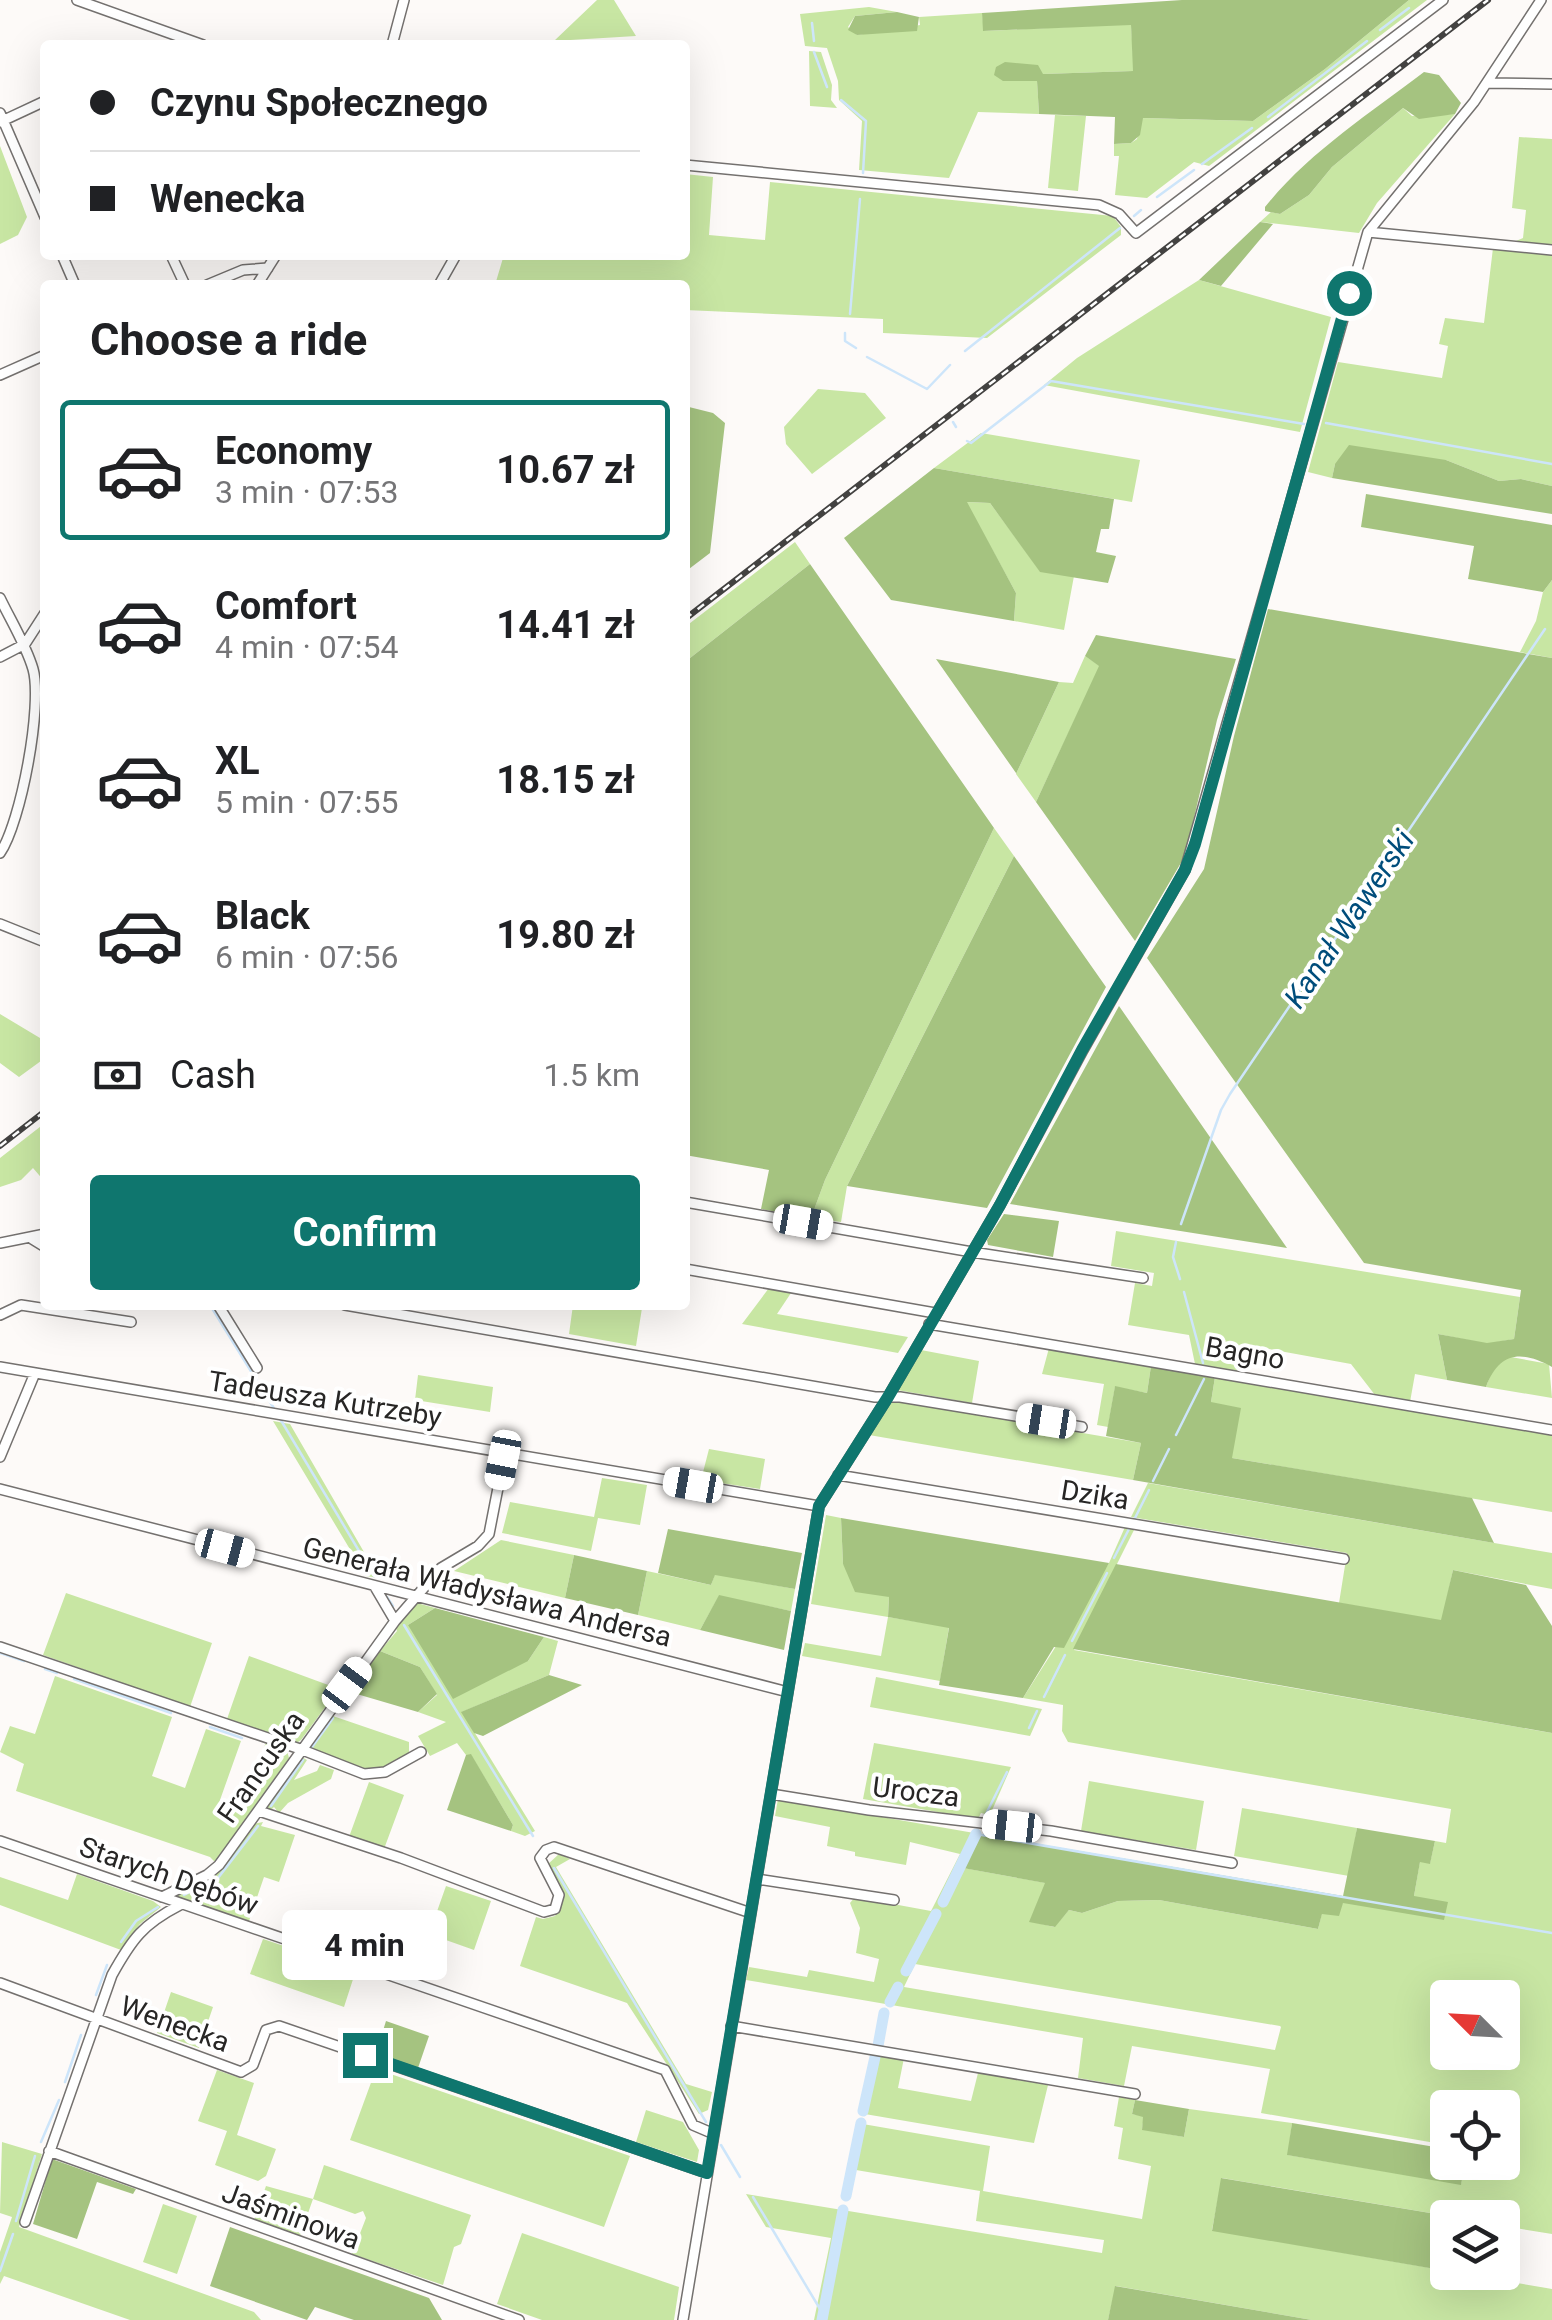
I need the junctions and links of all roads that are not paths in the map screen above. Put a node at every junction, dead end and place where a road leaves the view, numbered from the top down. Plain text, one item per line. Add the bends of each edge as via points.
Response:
1 (76, 0) edge
2 (404, 0) edge
3 (1443, 0) edge
4 (1542, 0) edge
5 (171, 34) junction
6 (167, 40) edge
7 (188, 40) edge
8 (393, 40) edge
9 (1487, 83) junction
10 (1552, 84) edge
11 (40, 104) edge
12 (1, 118) edge
13 (690, 165) edge
14 (40, 205) edge
15 (1368, 232) junction
16 (1552, 250) edge
17 (273, 260) edge
18 (268, 268) junction
19 (219, 280) edge
20 (260, 280) edge
21 (40, 358) edge
22 (0, 375) edge
23 (0, 598) edge
24 (40, 621) edge
25 (22, 646) junction
26 (0, 657) edge
27 (0, 853) edge
28 (0, 924) edge
29 (40, 940) edge
30 (690, 1203) edge
31 (40, 1236) edge
32 (32, 1239) junction
33 (0, 1244) edge
34 (40, 1244) edge
35 (972, 1252) junction
36 (690, 1270) edge
37 (1144, 1278) dead end
38 (40, 1308) edge
39 (53, 1310) edge
40 (221, 1310) edge
41 (374, 1310) edge
42 (935, 1313) junction
43 (0, 1315) edge
44 (131, 1322) dead end
45 (929, 1324) junction
46 (0, 1367) edge
47 (258, 1368) dead end
48 (34, 1373) junction
49 (888, 1397) junction
50 (1082, 1428) dead end
51 (1552, 1430) edge
52 (505, 1452) junction
53 (0, 1457) edge
54 (838, 1475) junction
55 (0, 1489) edge
56 (819, 1506) junction
57 (1344, 1559) dead end
58 (374, 1587) junction
59 (417, 1596) junction
60 (394, 1621) junction
61 (0, 1647) edge
62 (788, 1692) junction
63 (300, 1749) junction
64 (421, 1752) dead end
65 (771, 1794) junction
66 (259, 1811) junction
67 (0, 1841) edge
68 (1232, 1863) dead end
69 (757, 1879) junction
70 (162, 1896) junction
71 (894, 1900) dead end
72 (180, 1905) junction
73 (751, 1913) junction
74 (0, 1983) edge
75 (97, 2018) junction
76 (731, 2026) junction
77 (1135, 2094) dead end
78 (714, 2134) junction
79 (49, 2152) junction
80 (707, 2173) junction
81 (25, 2222) dead end
82 (519, 2320) edge
83 (683, 2320) edge

1 - 5 street
2 - 8 street
3 - 13 street via 1136,233 1119,214 1099,206
4 - 9 street
5 - 6 street
5 - 7 street
9 - 10 street
9 - 15 street
11 - 12 street
12 - 14 street
15 - 16 street
15 - 35 street via 1190,857
17 - 18 street
18 - 19 street
18 - 20 street
21 - 22 street
23 - 25 street
24 - 25 street
25 - 26 street
25 - 27 street via 35,677 31,727 21,806
28 - 29 street
30 - 35 street
31 - 32 street
32 - 33 street
32 - 34 street
35 - 37 street
35 - 42 street
36 - 42 street
38 - 43 street via 21,1305
39 - 44 street
40 - 47 street
41 - 49 street
42 - 45 street
45 - 49 street
45 - 51 street, Bagno
46 - 48 street, Tadeusza Kutrzeby
48 - 52 street, Tadeusza Kutrzeby
48 - 53 street
49 - 50 street
49 - 54 street
52 - 56 street, Tadeusza Kutrzeby
52 - 59 street, Francuska via 489,1534 441,1568
54 - 56 street
54 - 57 street, Dzika
55 - 58 street, Generała Władysława Andersa
56 - 62 street
58 - 59 street, Generała Władysława Andersa
58 - 60 street
59 - 60 street, Francuska
59 - 62 street, Generała Władysława Andersa
60 - 63 street, Francuska
61 - 63 street
62 - 65 street
63 - 64 street via 374,1775
63 - 66 street, Francuska
65 - 68 street, Urocza
65 - 69 street
66 - 70 street, Francuska via 219,1865
66 - 73 street via 544,1912 555,1909 559,1895 541,1864 542,1854 554,1846
67 - 70 street, Starych Dębów
69 - 71 street
69 - 73 street
70 - 72 street, Starych Dębów
72 - 75 street via 144,1926 128,1946
72 - 78 street, Starych Dębów via 664,2070 693,2126
73 - 76 street
74 - 75 street, Wenecka
75 - 79 street
75 - 80 street, Wenecka via 241,2072 253,2065 266,2030 279,2026
76 - 77 street
76 - 78 street
78 - 80 street
79 - 81 street
79 - 82 street, Jaśminowa
80 - 83 street

